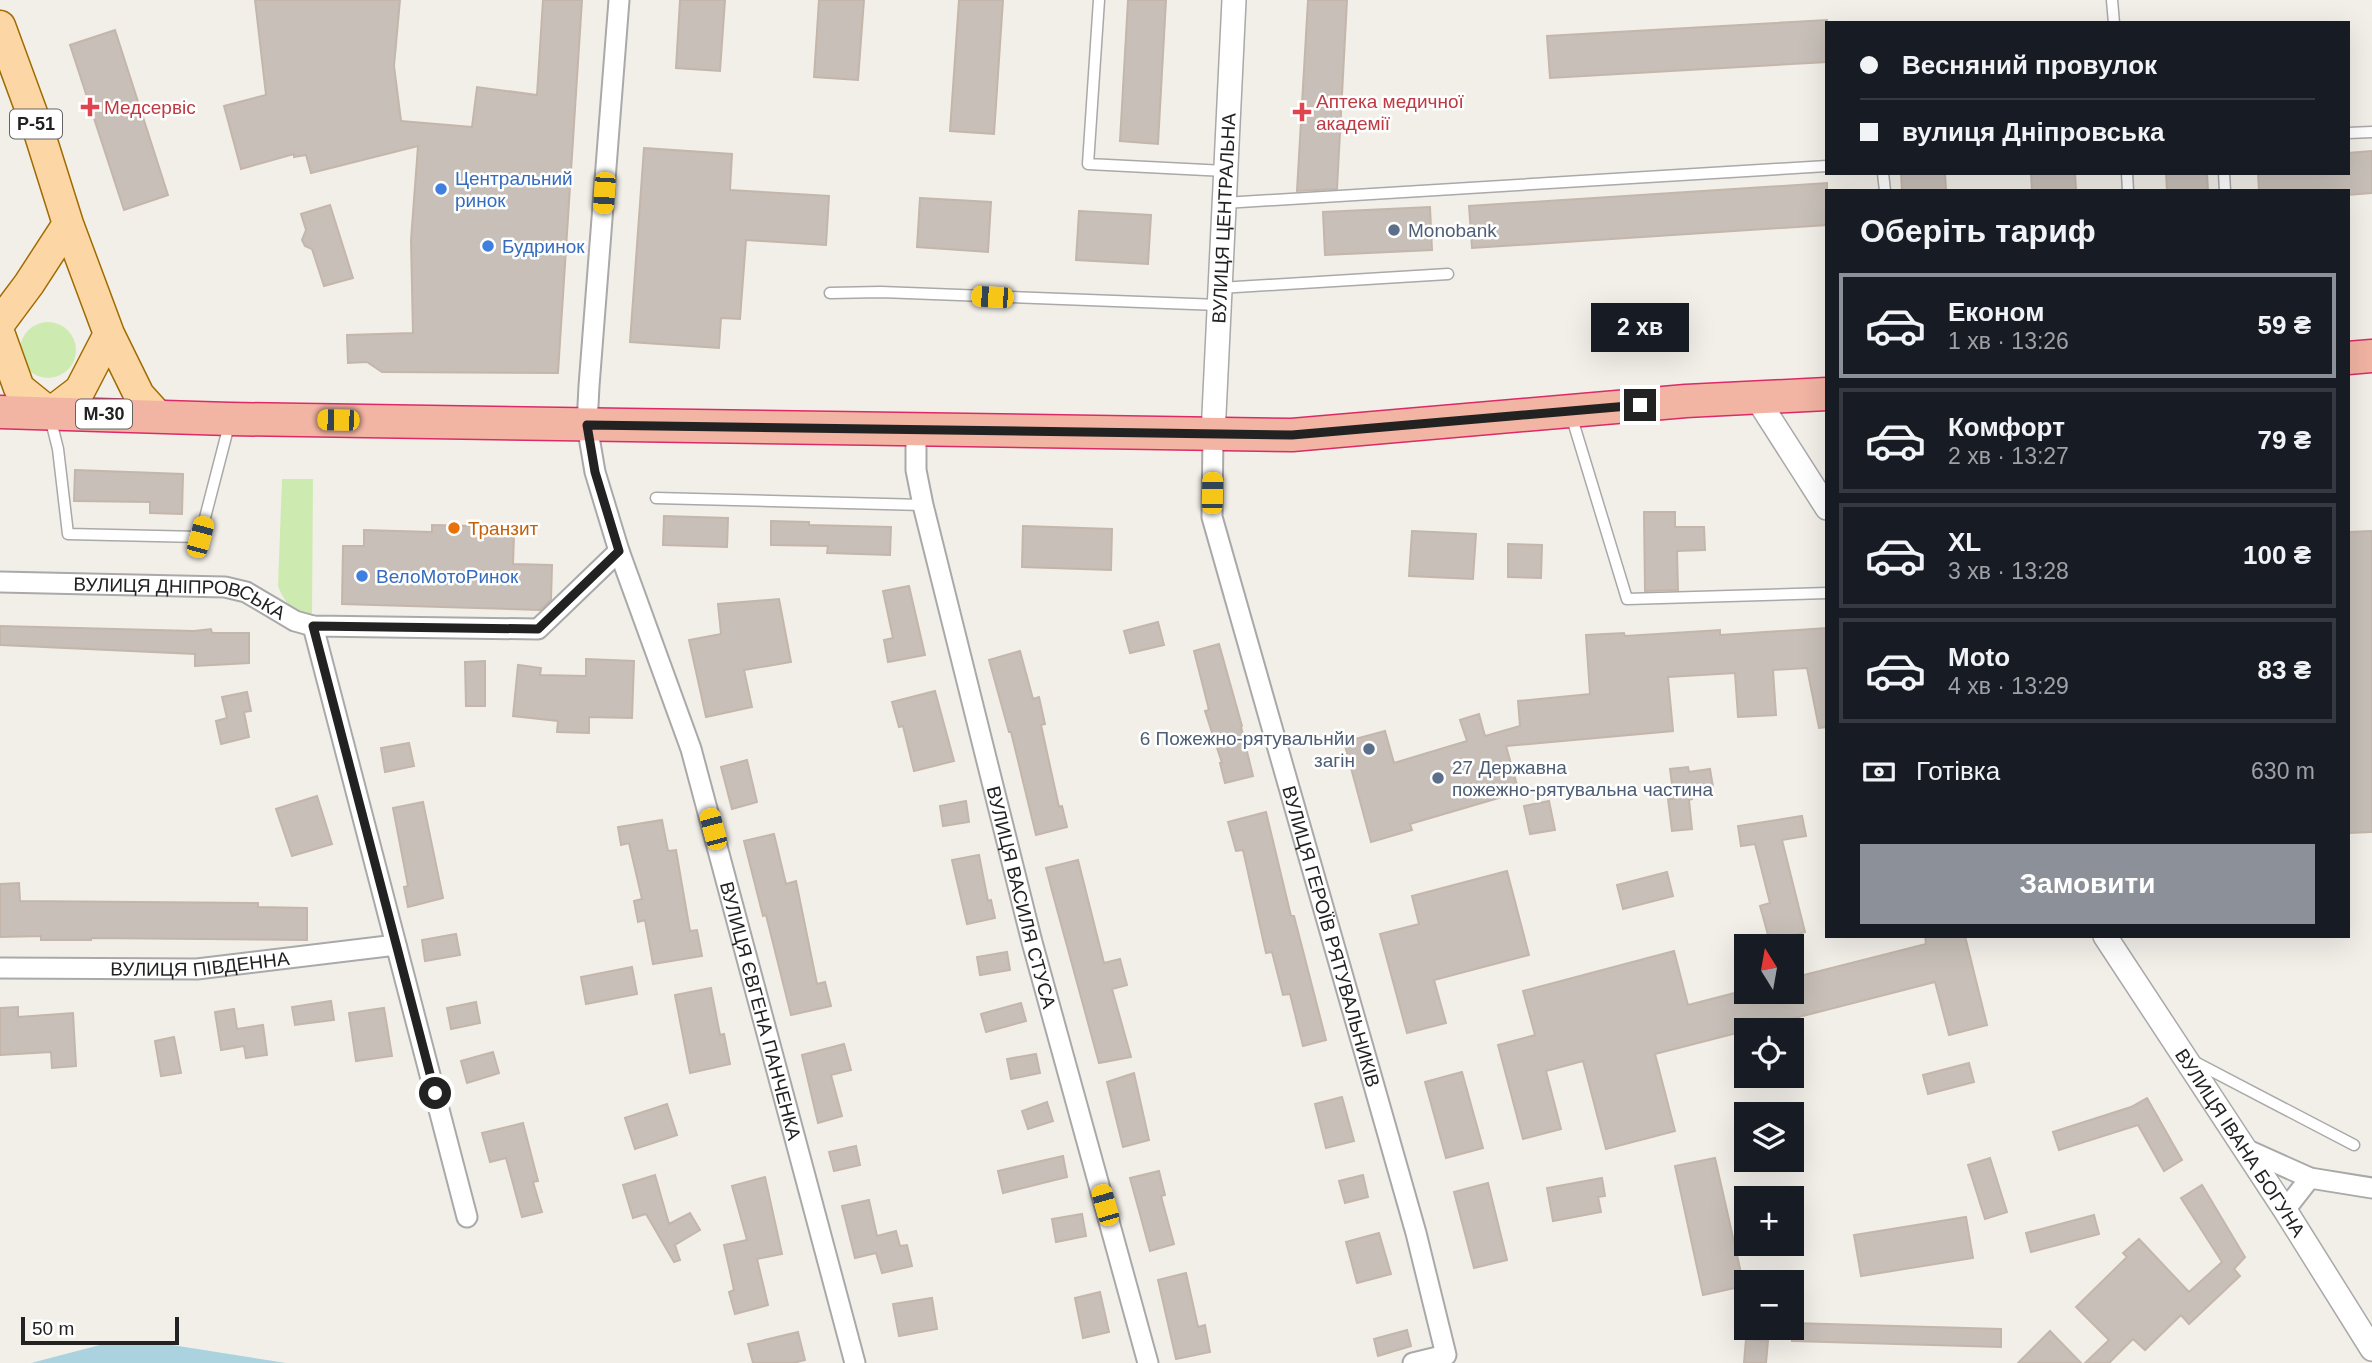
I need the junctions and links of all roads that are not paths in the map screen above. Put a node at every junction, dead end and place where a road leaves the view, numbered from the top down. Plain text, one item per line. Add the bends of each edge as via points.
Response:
1 (619, 0) edge
2 (1098, 0) edge
3 (1234, 0) edge
4 (2112, 0) edge
5 (2114, 21) edge
6 (2, 36) edge
7 (2372, 132) edge
8 (2350, 133) edge
9 (1825, 166) edge
10 (1225, 171) junction
11 (1224, 203) junction
12 (68, 224) junction
13 (1448, 274) dead end
14 (830, 293) dead end
15 (1219, 296) junction
16 (0, 323) edge
17 (109, 334) junction
18 (0, 335) edge
19 (2372, 356) edge
20 (2350, 358) edge
21 (1825, 394) edge
22 (1756, 397) junction
23 (1570, 411) junction
24 (0, 412) edge
25 (50, 413) junction
26 (158, 416) junction
27 (230, 419) junction
28 (587, 425) junction
29 (916, 429) junction
30 (1213, 435) junction
31 (656, 498) dead end
32 (923, 505) junction
33 (1825, 505) edge
34 (619, 551) junction
35 (0, 582) edge
36 (1825, 593) edge
37 (313, 626) junction
38 (2106, 938) edge
39 (396, 945) junction
40 (0, 968) edge
41 (2182, 1055) junction
42 (2354, 1145) dead end
43 (2243, 1148) junction
44 (2310, 1178) junction
45 (2372, 1188) edge
46 (2285, 1210) junction
47 (467, 1217) dead end
48 (2372, 1349) edge
49 (855, 1363) edge
50 (1148, 1363) edge
51 (1413, 1363) edge

1 - 28 street, ВУЛИЦЯ ЄВГЕНА ПАНЧЕНКА
2 - 10 lane via 1088,164
3 - 10 street, ВУЛИЦЯ ЦЕНТРАЛЬНА
4 - 5 lane
6 - 12 main road, Р-51
7 - 8 lane
9 - 11 lane
10 - 11 street, ВУЛИЦЯ ЦЕНТРАЛЬНА
11 - 15 street, ВУЛИЦЯ ЦЕНТРАЛЬНА
12 - 16 main road
12 - 17 main road, Р-51
13 - 15 lane
14 - 15 lane
15 - 30 street, ВУЛИЦЯ ЦЕНТРАЛЬНА
17 - 25 main road via 80,390
17 - 26 main road, Р-51 via 139,396
18 - 25 main road via 19,388
19 - 20 highway
21 - 22 highway, М-30
22 - 23 highway, М-30
22 - 33 street
23 - 30 highway, М-30 via 1292,435
23 - 36 lane via 1627,599
24 - 25 highway, М-30
25 - 26 highway, М-30
25 - 27 lane via 68,534 200,537
26 - 27 highway, М-30
27 - 28 highway, М-30
28 - 29 highway, М-30
28 - 34 street, ВУЛИЦЯ ЄВГЕНА ПАНЧЕНКА via 595,472
29 - 30 highway, М-30
29 - 32 street, ВУЛИЦЯ ВАСИЛЯ СТУСА via 916,470
30 - 51 street, ВУЛИЦЯ ГЕРОЇВ РЯТУВАЛЬНИКІВ via 1212,517 1416,1233 1446,1355
31 - 32 lane
32 - 50 street, ВУЛИЦЯ ВАСИЛЯ СТУСА via 1032,942
34 - 37 street, ВУЛИЦЯ ДНІПРОВСЬКА via 538,629
34 - 49 street, ВУЛИЦЯ ЄВГЕНА ПАНЧЕНКА via 691,749
35 - 37 street, ВУЛИЦЯ ДНІПРОВСЬКА via 225,587 246,592 295,621
37 - 39 street
38 - 41 street, ВУЛИЦЯ ІВАНА БОГУНА
39 - 40 street, ВУЛИЦЯ ПІВДЕННА via 197,969
39 - 47 street
41 - 42 lane
41 - 43 street, ВУЛИЦЯ ІВАНА БОГУНА
43 - 44 street
43 - 46 street, ВУЛИЦЯ ІВАНА БОГУНА
44 - 45 street
44 - 46 street
46 - 48 street, ВУЛИЦЯ ІВАНА БОГУНА

